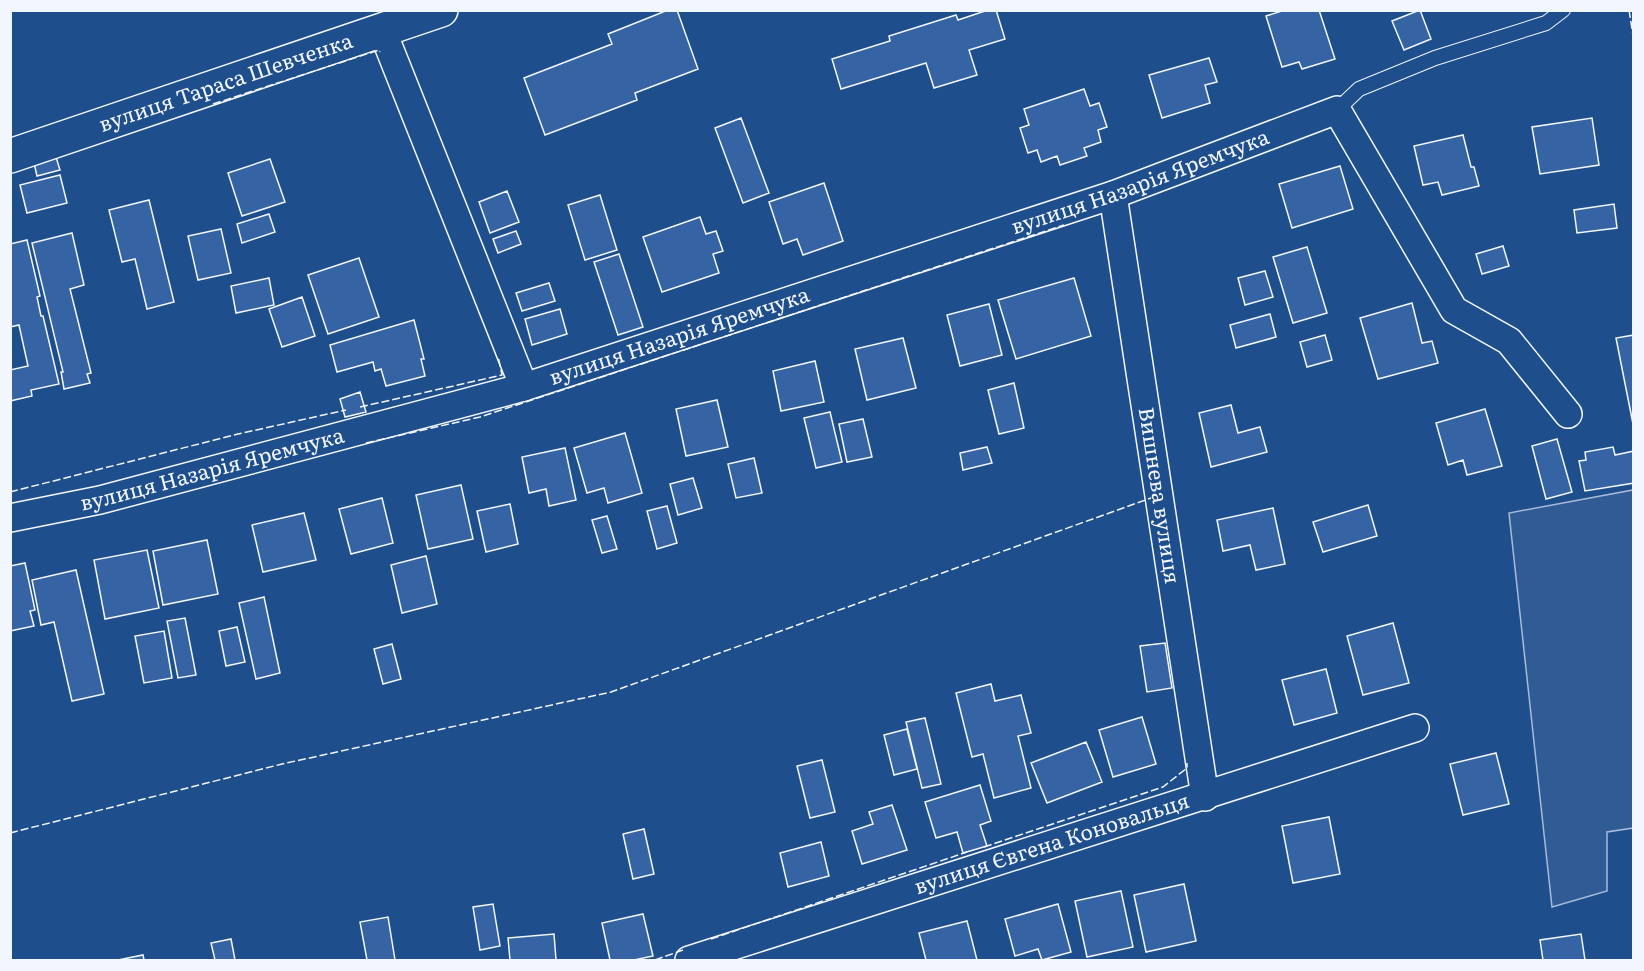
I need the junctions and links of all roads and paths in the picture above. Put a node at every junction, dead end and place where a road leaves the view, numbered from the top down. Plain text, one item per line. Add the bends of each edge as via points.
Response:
1 (441, 10) edge
2 (1563, 10) edge
3 (382, 30) junction
4 (1337, 110) junction
5 (10, 156) edge
6 (1113, 195) junction
7 (524, 387) junction
8 (1568, 414) dead end
9 (10, 518) edge
10 (1415, 728) dead end
11 (1205, 797) junction
12 (689, 960) edge

1 - 3 street, вулиця Тараса Шевченка
2 - 4 lane, вулиця Назарія Яремчука via 1546,23 1435,58 1359,89
3 - 5 street, вулиця Тараса Шевченка
3 - 7 street
4 - 6 street, вулиця Назарія Яремчука
4 - 8 street via 1454,310 1509,340
6 - 7 street, вулиця Назарія Яремчука
6 - 11 street, Вишнева вулиця
7 - 9 street, вулиця Назарія Яремчука via 100,500
10 - 11 street, вулиця Євгена Коновальця
11 - 12 street, вулиця Євгена Коновальця

